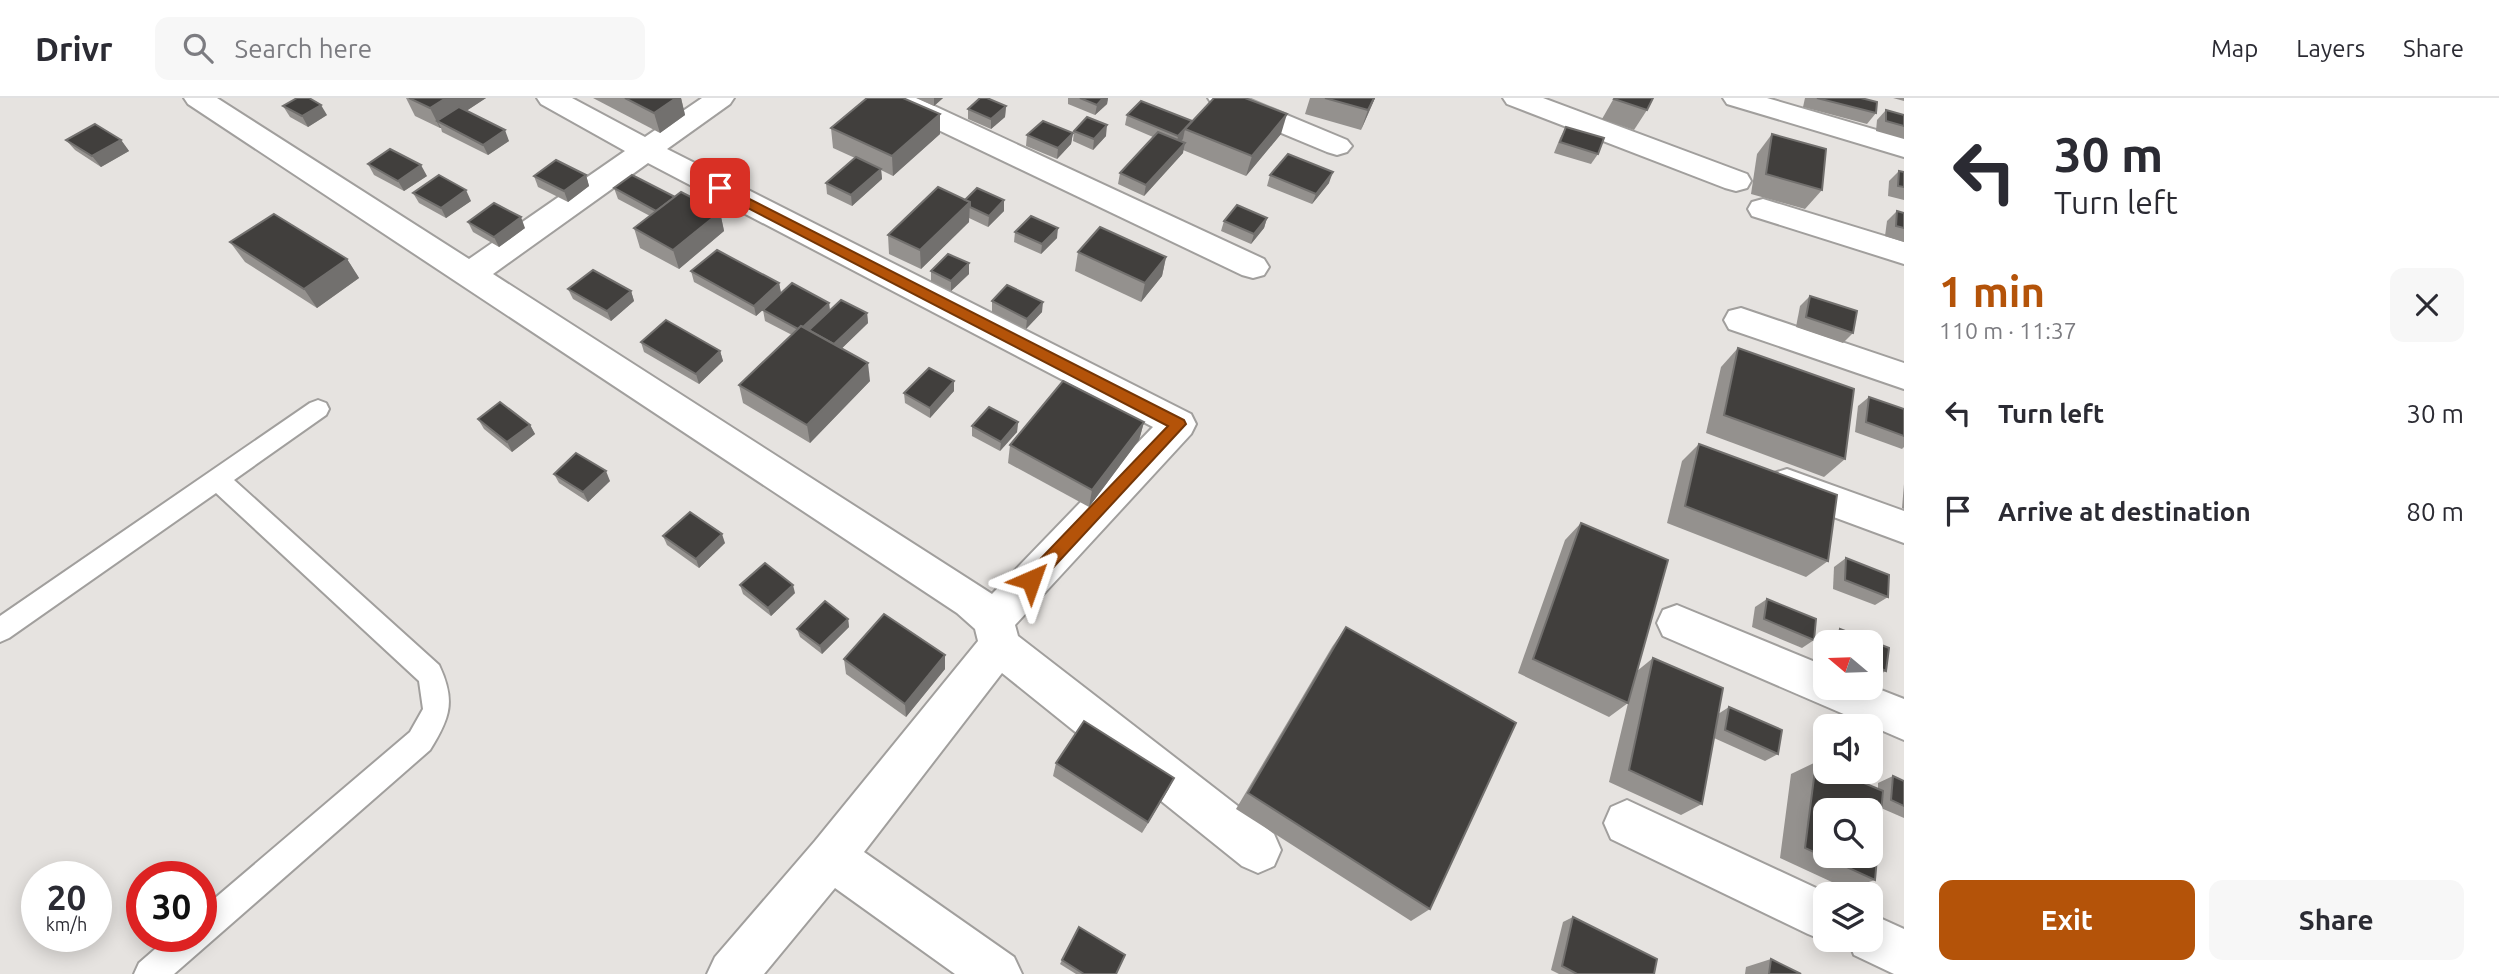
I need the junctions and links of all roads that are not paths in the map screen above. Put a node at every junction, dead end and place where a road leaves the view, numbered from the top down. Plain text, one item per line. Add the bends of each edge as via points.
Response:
1 (198, 98) edge
2 (551, 98) edge
3 (720, 98) edge
4 (894, 98) edge
5 (1222, 98) edge
6 (1517, 98) edge
7 (1737, 98) edge
8 (1337, 146) dead end
9 (1904, 148) edge
10 (646, 150) junction
11 (1736, 181) dead end
12 (1763, 209) dead end
13 (1904, 253) edge
14 (1252, 267) dead end
15 (469, 275) junction
16 (1741, 320) dead end
17 (1904, 376) edge
18 (318, 409) dead end
19 (1756, 472) edge
20 (217, 479) junction
21 (1904, 527) edge
22 (1677, 623) dead end
23 (0, 630) edge
24 (996, 633) junction
25 (1813, 681) edge
26 (1857, 700) edge
27 (1904, 720) edge
28 (1628, 823) dead end
29 (1258, 850) dead end
30 (831, 857) junction
31 (1813, 910) edge
32 (217, 916) edge
33 (1883, 944) edge
34 (175, 952) edge
35 (1904, 954) edge
36 (150, 974) edge
37 (732, 974) edge
38 (997, 974) edge

1 - 15 street
2 - 10 street
3 - 10 street
4 - 14 street
5 - 8 street
6 - 11 street
7 - 9 street
10 - 15 street
10 - 24 street via 1178,424
12 - 13 street
15 - 24 street via 971,601
16 - 17 street
18 - 20 lane
19 - 21 street
20 - 23 lane
20 - 32 lane via 430,674 439,697 434,720 420,741
22 - 25 street
24 - 29 street
24 - 30 street
26 - 27 street
28 - 31 street
30 - 37 street
30 - 38 street
33 - 35 street
34 - 36 lane

